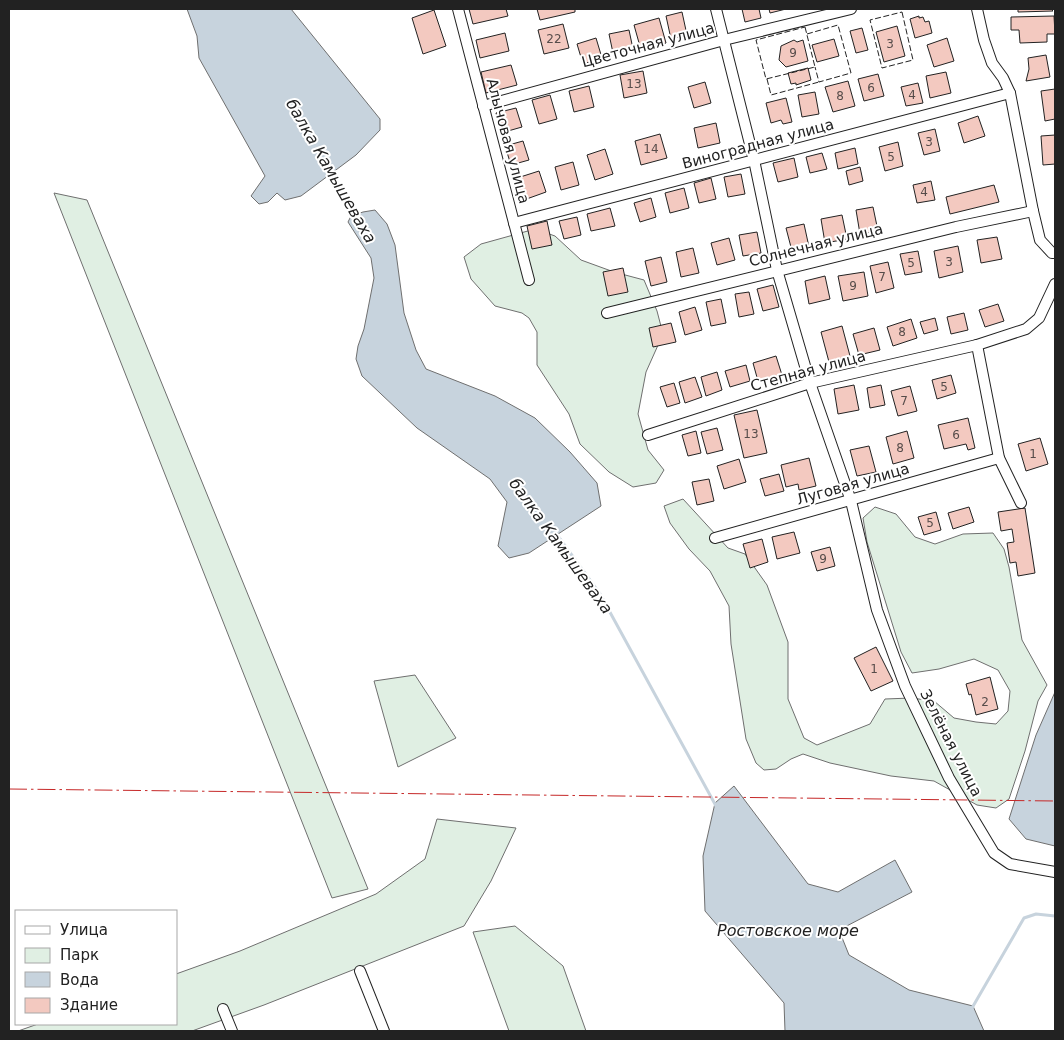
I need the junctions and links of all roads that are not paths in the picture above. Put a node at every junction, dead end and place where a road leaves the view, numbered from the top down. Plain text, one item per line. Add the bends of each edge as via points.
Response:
1 (458, 9) edge
2 (716, 9) edge
3 (851, 9) edge
4 (977, 9) edge
5 (724, 40) junction
6 (1010, 94) junction
7 (483, 106) junction
8 (754, 160) junction
9 (1033, 211) junction
10 (514, 224) junction
11 (1055, 253) edge
12 (777, 270) junction
13 (529, 280) dead end
14 (1055, 284) edge
15 (607, 313) dead end
16 (977, 346) junction
17 (810, 383) junction
18 (648, 435) dead end
19 (999, 458) junction
20 (851, 501) junction
21 (1021, 504) dead end
22 (715, 538) dead end
23 (1055, 872) edge
24 (360, 972) dead end
25 (223, 1009) dead end
26 (232, 1031) edge
27 (384, 1031) edge

1 - 7 street, Алычовая улица
2 - 5 street, Зелёная улица
3 - 5 street, Цветочная улица
4 - 6 street via 992,63 1004,78
5 - 7 street, Цветочная улица
5 - 8 street, Зелёная улица
6 - 8 street, Виноградная улица
6 - 9 street
7 - 10 street, Алычовая улица
8 - 10 street, Виноградная улица
8 - 12 street, Зелёная улица
9 - 11 street via 1040,240
9 - 12 street, Солнечная улица
10 - 13 street, Алычовая улица
12 - 15 street, Солнечная улица
12 - 17 street, Зелёная улица
14 - 16 street, Степная улица via 1039,318 1026,329
16 - 17 street, Степная улица
16 - 19 street
17 - 18 street, Степная улица
17 - 20 street, Зелёная улица
19 - 20 street, Луговая улица
19 - 21 street
20 - 22 street, Луговая улица
20 - 23 street, Зелёная улица via 877,610 905,686 948,778 994,854 1010,864
24 - 27 street
25 - 26 street

